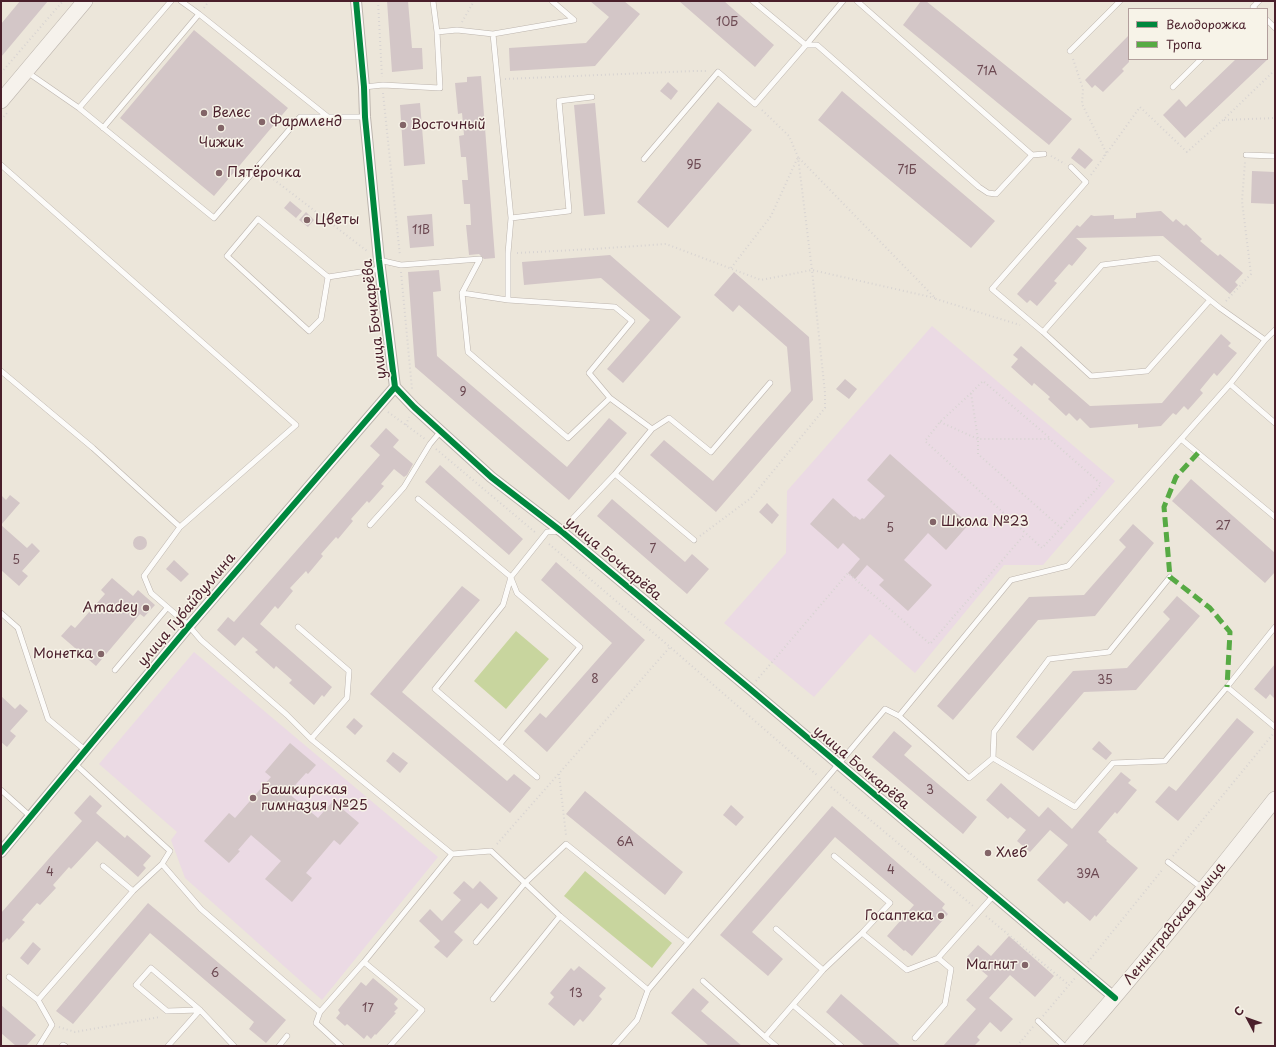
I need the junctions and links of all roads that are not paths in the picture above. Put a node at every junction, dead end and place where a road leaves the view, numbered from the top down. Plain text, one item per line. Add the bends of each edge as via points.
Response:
1 (86, 1) edge
2 (171, 1) edge
3 (181, 1) edge
4 (356, 1) edge
5 (433, 1) edge
6 (552, 1) edge
7 (753, 1) edge
8 (843, 1) edge
9 (857, 1) edge
10 (1120, 1) edge
11 (1259, 1) edge
12 (1253, 8) edge
13 (199, 14) junction
14 (437, 32) junction
15 (493, 34) junction
16 (806, 45) junction
17 (1070, 51) road end
18 (1200, 60) edge
19 (26, 71) junction
20 (364, 87) junction
21 (1173, 87) dead end
22 (592, 97) dead end
23 (1, 101) edge
24 (79, 108) junction
25 (328, 117) junction
26 (365, 117) junction
27 (103, 128) junction
28 (1044, 154) road end
29 (1032, 155) junction
30 (1246, 155) road end
31 (1275, 156) edge
32 (644, 159) dead end
33 (1, 165) edge
34 (1071, 167) road end
35 (511, 218) junction
36 (380, 265) junction
37 (328, 277) junction
38 (462, 293) junction
39 (508, 300) junction
40 (1210, 300) junction
41 (1275, 330) edge
42 (1042, 332) junction
43 (1265, 340) junction
44 (1, 372) edge
45 (770, 383) dead end
46 (1230, 384) junction
47 (395, 387) junction
48 (610, 398) junction
49 (1275, 423) edge
50 (652, 429) junction
51 (441, 431) junction
52 (1181, 439) junction
53 (615, 474) junction
54 (418, 499) dead end
55 (1275, 516) edge
56 (370, 525) dead end
57 (180, 527) junction
58 (561, 531) junction
59 (694, 540) road end
60 (511, 577) junction
61 (1170, 577) dead end
62 (168, 608) junction
63 (1, 613) edge
64 (189, 626) junction
65 (298, 627) dead end
66 (1275, 627) edge
67 (115, 670) dead end
68 (1227, 687) junction
69 (899, 716) junction
70 (1275, 727) edge
71 (311, 738) junction
72 (500, 744) junction
73 (85, 750) junction
74 (993, 758) junction
75 (74, 764) junction
76 (839, 765) junction
77 (537, 777) dead end
78 (1, 790) edge
79 (1275, 799) edge
80 (31, 817) junction
81 (1, 852) edge
82 (452, 854) junction
83 (834, 856) dead end
84 (1168, 862) road end
85 (162, 864) junction
86 (103, 866) dead end
87 (525, 883) junction
88 (1204, 889) junction
89 (133, 891) junction
90 (994, 895) junction
91 (560, 916) junction
92 (776, 929) dead end
93 (862, 933) junction
94 (476, 942) dead end
95 (688, 942) junction
96 (938, 958) junction
97 (364, 962) junction
98 (823, 970) junction
99 (9, 977) dead end
100 (703, 981) dead end
101 (648, 990) junction
102 (493, 998) dead end
103 (1115, 998) junction
104 (38, 1000) junction
105 (793, 1005) junction
106 (200, 1010) junction
107 (320, 1012) junction
108 (1038, 1021) road end
109 (287, 1036) dead end
110 (766, 1037) junction
111 (915, 1038) dead end
112 (40, 1046) edge
113 (168, 1046) edge
114 (234, 1046) edge
115 (279, 1046) edge
116 (342, 1046) edge
117 (390, 1046) edge
118 (614, 1046) edge
119 (776, 1046) edge
120 (841, 1046) edge
121 (1064, 1046) edge
122 (1072, 1046) edge

1 - 19 street
2 - 24 lane
3 - 13 lane
4 - 20 street, улица Бочкарёва
5 - 14 lane
6 - 15 lane via 574,20
7 - 16 lane
8 - 16 lane
9 - 29 lane
10 - 17 lane
11 - 12 lane
13 - 25 lane
13 - 27 lane
14 - 15 lane via 457,30
14 - 20 lane via 440,88 383,85
15 - 35 lane
16 - 29 lane via 817,45 988,193 996,194
16 - 32 lane via 755,104 718,72
18 - 21 lane
19 - 23 street
19 - 24 lane
20 - 26 street, улица Бочкарёва
22 - 35 lane via 559,101 569,211
24 - 27 lane
25 - 26 lane
25 - 27 lane via 300,117 214,218
26 - 36 street, улица Бочкарёва
28 - 29 lane
30 - 31 lane
33 - 57 lane via 296,425
34 - 42 lane via 1086,182 992,289
35 - 39 lane
36 - 37 lane
36 - 38 lane via 480,259
36 - 47 street, улица Бочкарёва
37 - 37 lane via 321,319 309,331 227,256 258,219
38 - 39 lane
38 - 48 lane via 468,352 568,438
39 - 48 lane via 615,307 632,321 589,373
40 - 42 lane via 1158,258 1102,265
40 - 42 lane via 1148,371 1092,376
40 - 43 lane
41 - 43 lane
43 - 46 lane
44 - 57 lane via 94,448
45 - 50 lane via 711,452 669,418
46 - 49 lane
46 - 52 lane
47 - 51 street, улица Бочкарёва
47 - 64 street, улица Губайдуллина
48 - 50 lane
50 - 53 lane
51 - 56 lane via 430,444 404,487
51 - 58 street, улица Бочкарёва via 491,477
52 - 55 lane
52 - 69 lane via 1068,566 1011,580
53 - 58 lane
53 - 59 lane
54 - 60 lane
57 - 62 lane via 144,576 150,593
58 - 60 lane via 547,532
58 - 76 street, улица Бочкарёва
60 - 72 lane via 504,605 435,689
60 - 72 lane via 517,593 580,647
61 - 74 lane via 1109,652 1049,659 994,732
62 - 64 lane
62 - 67 lane
63 - 73 lane via 18,628 48,720
64 - 71 lane
64 - 73 street, улица Губайдуллина
65 - 71 lane via 349,671 347,698
66 - 68 lane
68 - 70 lane
68 - 74 lane via 1165,761 1113,763 1075,806
69 - 74 lane via 969,778
69 - 76 lane via 885,710
71 - 82 lane
72 - 77 lane
73 - 75 street, улица Губайдуллина
75 - 80 street, улица Губайдуллина
75 - 85 lane via 170,851
76 - 90 street, улица Бочкарёва
76 - 95 lane
78 - 80 lane
79 - 88 street, Ленинградская улица
80 - 81 street, улица Губайдуллина
82 - 87 lane via 491,851
82 - 97 lane
83 - 93 lane via 890,903
84 - 88 lane
85 - 89 lane
85 - 107 lane via 201,909
86 - 89 lane
87 - 91 lane
87 - 94 lane
87 - 95 lane via 566,844
88 - 103 street, Ленинградская улица
89 - 104 lane
90 - 96 lane
90 - 103 street, улица Бочкарёва
91 - 101 lane
91 - 102 lane
92 - 98 lane
93 - 96 lane via 907,970
93 - 98 lane
95 - 101 lane
96 - 111 lane via 951,969 945,1004
97 - 107 lane
97 - 117 lane via 422,1010
98 - 105 lane
99 - 104 lane
100 - 110 lane
101 - 118 lane via 637,1020
103 - 122 street, Ленинградская улица
104 - 112 lane via 52,1025
105 - 110 lane
105 - 120 lane
106 - 106 lane via 151,968 136,985 167,1010
106 - 113 lane
106 - 114 lane
107 - 116 lane via 316,1023
108 - 121 lane
109 - 115 lane
110 - 119 lane

